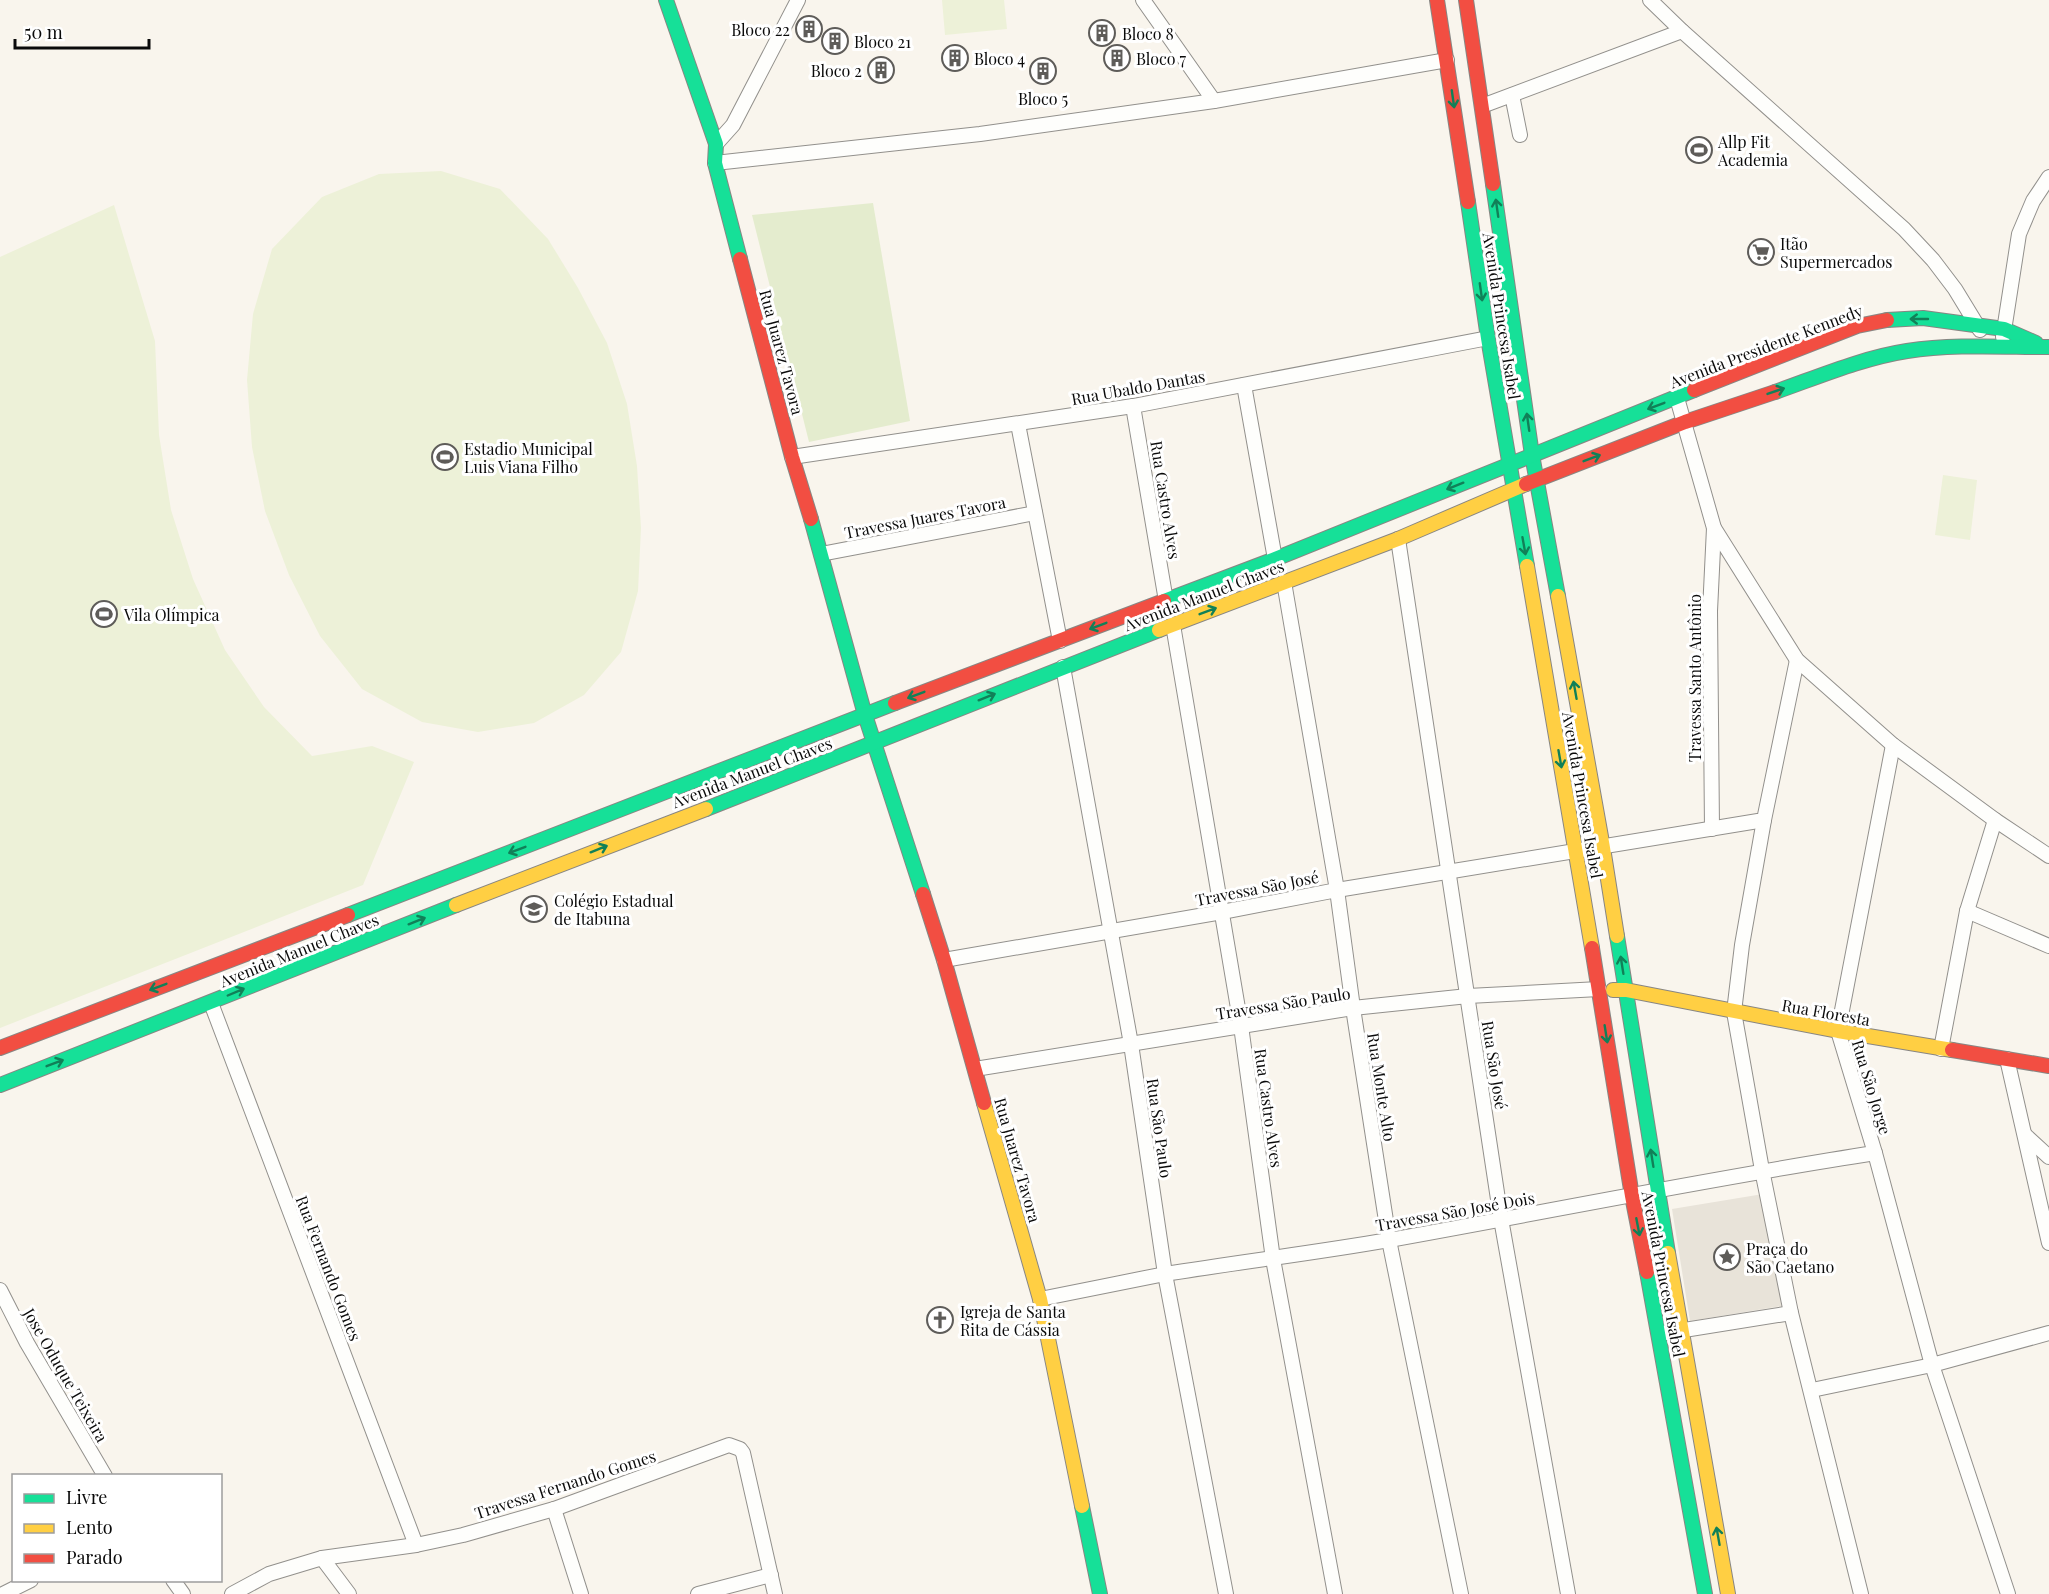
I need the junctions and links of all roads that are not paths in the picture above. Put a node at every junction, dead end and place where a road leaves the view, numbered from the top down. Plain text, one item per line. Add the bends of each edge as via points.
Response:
1 (666, 0) edge
2 (798, 0) edge
3 (1143, 0) edge
4 (1437, 0) edge
5 (1466, 0) edge
6 (1650, 0) edge
7 (1682, 32) junction
8 (1447, 60) junction
9 (1512, 95) junction
10 (1214, 101) junction
11 (1482, 106) junction
12 (1520, 135) dead end
13 (716, 144) junction
14 (715, 162) junction
15 (2049, 177) edge
16 (1978, 325) junction
17 (2004, 329) junction
18 (1488, 338) junction
19 (1985, 346) junction
20 (2002, 346) junction
21 (2046, 346) edge
22 (1244, 385) junction
23 (1677, 398) junction
24 (1133, 405) junction
25 (1685, 422) junction
26 (1018, 424) junction
27 (1532, 455) junction
28 (792, 457) junction
29 (1510, 465) junction
30 (1538, 479) junction
31 (1514, 489) junction
32 (1035, 513) junction
33 (1714, 528) junction
34 (1398, 539) junction
35 (821, 554) junction
36 (1275, 559) junction
37 (1284, 582) junction
38 (1166, 601) junction
39 (1173, 625) junction
40 (1060, 640) junction
41 (1797, 660) junction
42 (1063, 667) junction
43 (865, 715) junction
44 (875, 743) junction
45 (1893, 745) junction
46 (1764, 820) junction
47 (1995, 820) junction
48 (1712, 829) junction
49 (1603, 848) junction
50 (1576, 852) junction
51 (2049, 856) edge
52 (1448, 871) junction
53 (1337, 890) junction
54 (1967, 911) junction
55 (1222, 912) junction
56 (1110, 931) junction
57 (2049, 946) edge
58 (944, 960) junction
59 (1599, 989) junction
60 (1626, 990) junction
61 (1467, 996) junction
62 (211, 1002) junction
63 (1353, 1008) junction
64 (1734, 1012) junction
65 (1241, 1026) junction
66 (1838, 1031) junction
67 (1131, 1044) junction
68 (0, 1048) edge
69 (1941, 1049) junction
70 (2007, 1059) junction
71 (2049, 1066) edge
72 (975, 1069) junction
73 (0, 1085) edge
74 (2025, 1135) junction
75 (1875, 1153) junction
76 (2049, 1157) edge
77 (1762, 1170) junction
78 (1657, 1191) junction
79 (1632, 1196) junction
80 (1501, 1219) junction
81 (1389, 1240) junction
82 (2049, 1243) edge
83 (1273, 1259) junction
84 (1165, 1274) junction
85 (0, 1290) edge
86 (1040, 1299) junction
87 (1791, 1312) junction
88 (1682, 1330) junction
89 (2049, 1333) edge
90 (1659, 1334) junction
91 (1932, 1365) junction
92 (1812, 1390) junction
93 (104, 1474) edge
94 (554, 1509) junction
95 (416, 1545) junction
96 (322, 1558) junction
97 (771, 1575) junction
98 (29, 1582) edge
99 (174, 1582) edge
100 (3, 1594) edge
101 (183, 1594) edge
102 (232, 1594) edge
103 (349, 1594) edge
104 (580, 1594) edge
105 (698, 1594) edge
106 (775, 1594) edge
107 (1100, 1594) edge
108 (1226, 1594) edge
109 (1335, 1594) edge
110 (1461, 1594) edge
111 (1568, 1594) edge
112 (1705, 1594) edge
113 (1728, 1594) edge
114 (1861, 1594) edge
115 (2008, 1594) edge

1 - 13 main road, Rua Juarez Tavora
2 - 13 street via 733,125
3 - 10 street
4 - 8 main road, Avenida Princesa Isabel
5 - 11 main road, Avenida Princesa Isabel
6 - 7 street
7 - 9 street
7 - 16 street via 1904,229 1933,260
8 - 10 street
8 -> 18 main road, Avenida Princesa Isabel
9 - 11 street
9 - 12 street
10 - 14 street via 980,134
27 -> 11 main road, Avenida Princesa Isabel
13 - 14 main road, Rua Juarez Tavora
14 - 28 main road, Rua Juarez Tavora
15 - 17 street via 2019,234
16 - 17 main road, Avenida Presidente Kennedy
16 - 19 street
16 -> 23 main road, Avenida Presidente Kennedy via 1923,318 1857,326
17 - 20 street
17 - 21 main road, Avenida Presidente Kennedy
18 - 22 street, Rua Ubaldo Dantas
18 - 29 main road, Avenida Princesa Isabel
19 - 20 main road, Avenida Presidente Kennedy
25 -> 19 main road, Avenida Presidente Kennedy via 1875,358 1929,348
20 - 21 main road, Avenida Presidente Kennedy
22 - 24 street, Rua Ubaldo Dantas
22 - 36 street
23 - 25 street
23 -> 27 main road, Avenida Presidente Kennedy
24 - 26 street, Rua Ubaldo Dantas
24 - 38 street, Rua Castro Alves
30 -> 25 main road, Avenida Presidente Kennedy
25 - 33 street
26 - 28 street, Rua Ubaldo Dantas
26 - 32 street
27 - 29 main road, Avenida Presidente Kennedy
27 - 30 main road, Avenida Princesa Isabel
28 - 35 main road, Rua Juarez Tavora
29 - 31 main road, Avenida Princesa Isabel
29 -> 36 main road, Avenida Manuel Chaves
30 - 31 main road, Avenida Presidente Kennedy
49 -> 30 main road, Avenida Princesa Isabel
31 - 34 main road, Avenida Manuel Chaves
31 -> 50 main road, Avenida Princesa Isabel
32 - 35 street, Travessa Juares Tavora
32 - 40 street
33 - 41 street
33 - 48 street, Travessa Santo Antônio via 1710,611
34 - 37 main road, Avenida Manuel Chaves
34 - 52 street, Rua São José
35 - 43 main road, Rua Juarez Tavora
36 - 38 main road, Avenida Manuel Chaves
39 -> 37 main road, Avenida Manuel Chaves
37 - 53 street, Rua Monte Alto
38 -> 40 main road, Avenida Manuel Chaves
39 - 42 main road, Avenida Manuel Chaves
39 - 55 street, Rua Castro Alves
40 -> 43 main road, Avenida Manuel Chaves
41 - 45 street
41 - 46 street
44 -> 42 main road, Avenida Manuel Chaves
42 - 56 street, Rua São Paulo
43 - 44 main road, Rua Juarez Tavora
43 -> 68 main road, Avenida Manuel Chaves
44 - 58 main road, Rua Juarez Tavora
62 -> 44 main road, Avenida Manuel Chaves
45 - 47 street
45 - 66 street, Rua São Jorge
46 - 48 street
46 - 64 street
47 - 51 street
47 - 54 street
48 - 49 street
49 - 50 street
60 -> 49 main road, Avenida Princesa Isabel
50 - 52 street, Travessa São José
50 - 59 main road, Avenida Princesa Isabel
52 - 53 street, Travessa São José
52 - 61 street, Rua São José
53 - 55 street, Travessa São José
53 - 63 street, Rua Monte Alto
54 - 57 street
54 - 69 street
55 - 56 street, Travessa São José
55 - 65 street, Rua Castro Alves
56 - 58 street, Travessa São José
56 - 67 street, Rua São Paulo
58 - 72 main road, Rua Juarez Tavora
59 - 60 main road, Rua Floresta
59 - 61 street, Travessa São Paulo
59 -> 79 main road, Avenida Princesa Isabel
60 - 64 main road, Rua Floresta
78 -> 60 main road, Avenida Princesa Isabel
61 - 63 street, Travessa São Paulo
61 - 80 street, Rua São José
73 -> 62 main road, Avenida Manuel Chaves
62 - 95 street, Rua Fernando Gomes
63 - 65 street, Travessa São Paulo
63 - 81 street, Rua Monte Alto
64 - 66 main road, Rua Floresta
64 - 77 street
65 - 67 street, Travessa São Paulo
65 - 83 street, Rua Castro Alves
66 - 69 main road, Rua Floresta
66 - 75 street, Rua São Jorge
67 - 72 street, Travessa São Paulo
67 - 84 street, Rua São Paulo
69 - 70 main road, Rua Floresta
70 - 71 main road, Rua Floresta
70 - 74 street
72 - 86 main road, Rua Juarez Tavora
74 - 76 street
74 - 82 street
75 - 77 street, Travessa São José Dois
75 - 91 street, Rua São Jorge
77 - 78 street, Travessa São José Dois
77 - 87 street
78 - 79 street, Travessa São José Dois
78 - 88 main road, Avenida Princesa Isabel
79 - 80 street, Travessa São José Dois
79 -> 90 main road, Avenida Princesa Isabel
80 - 81 street, Travessa São José Dois
80 - 111 street, Rua São José
81 - 83 street, Travessa São José Dois
81 - 110 street, Rua Monte Alto
83 - 84 street, Travessa São José Dois
83 - 109 street, Rua Castro Alves
84 - 86 street, Travessa São José Dois
84 - 108 street, Rua São Paulo
85 - 93 street, Jose Oduque Teixeira
86 - 107 main road, Rua Juarez Tavora
87 - 88 street
87 - 92 street
88 - 90 street
113 -> 88 main road, Avenida Princesa Isabel
89 - 91 street
90 - 112 main road, Avenida Princesa Isabel
91 - 92 street
91 - 115 street, Rua São Jorge
92 - 114 street
94 - 95 street, Travessa Fernando Gomes
94 - 97 street, Travessa Fernando Gomes via 735,1446 743,1453
94 - 104 street
95 - 96 street, Travessa Fernando Gomes
96 - 102 street, Travessa Fernando Gomes via 269,1574
96 - 103 street
97 - 105 street
97 - 106 street
98 - 100 street
99 - 101 street

